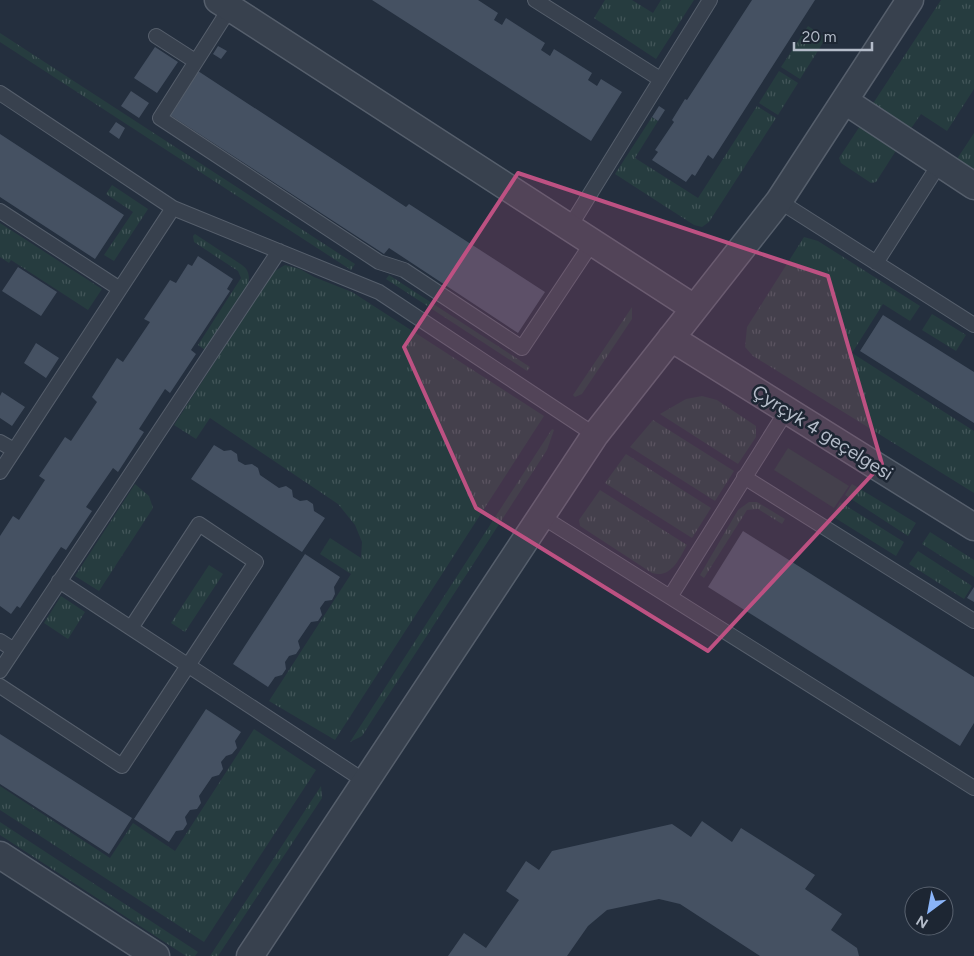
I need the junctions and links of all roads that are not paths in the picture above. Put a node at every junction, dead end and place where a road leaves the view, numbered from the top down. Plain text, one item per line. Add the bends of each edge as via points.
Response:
1 (535, 0) edge
2 (710, 0) edge
3 (910, 0) edge
4 (234, 6) edge
5 (156, 36) dead end
6 (195, 61) junction
7 (660, 79) junction
8 (0, 93) edge
9 (845, 101) junction
10 (940, 163) junction
11 (974, 186) edge
12 (779, 201) junction
13 (173, 208) junction
14 (0, 211) edge
15 (569, 228) junction
16 (592, 243) junction
17 (279, 251) junction
18 (876, 263) junction
19 (120, 290) junction
20 (694, 308) junction
21 (974, 325) edge
22 (671, 338) junction
23 (787, 410) junction
24 (596, 435) junction
25 (0, 442) edge
26 (14, 450) junction
27 (0, 472) edge
28 (744, 478) junction
29 (541, 516) junction
30 (974, 527) edge
31 (59, 581) junction
32 (670, 597) junction
33 (974, 621) edge
34 (131, 628) junction
35 (0, 641) edge
36 (14, 650) junction
37 (188, 665) junction
38 (0, 671) edge
39 (0, 686) edge
40 (366, 782) junction
41 (973, 785) edge
42 (0, 855) edge
43 (156, 956) edge
44 (250, 956) edge

1 - 7 lane
2 - 7 lane
3 - 9 street
4 - 6 lane
4 - 15 street
5 - 6 lane
6 - 16 lane via 160,118 379,262 404,270 522,348
7 - 15 lane
8 - 13 lane
9 - 10 street
9 - 12 street
10 - 11 street
10 - 18 lane
12 - 18 lane
12 - 20 street
13 - 17 lane
13 - 19 lane
14 - 19 lane
15 - 16 street
16 - 20 street
17 - 24 lane via 379,292
17 - 31 lane
18 - 21 lane
19 - 26 lane
20 - 22 street
22 - 23 street, Çyrçyk 4 geçelgesi
22 - 24 street
23 - 28 lane
23 - 30 street, Çyrçyk 4 geçelgesi
24 - 29 street
25 - 26 lane
26 - 27 lane
28 - 32 lane
28 - 33 lane
29 - 32 lane
29 - 40 street
31 - 34 lane
31 - 36 lane
32 - 41 lane
34 - 37 lane
34 - 37 lane via 199,524 256,562
35 - 36 lane
36 - 38 lane
37 - 39 lane via 122,766
37 - 40 lane
40 - 44 street
42 - 43 street

